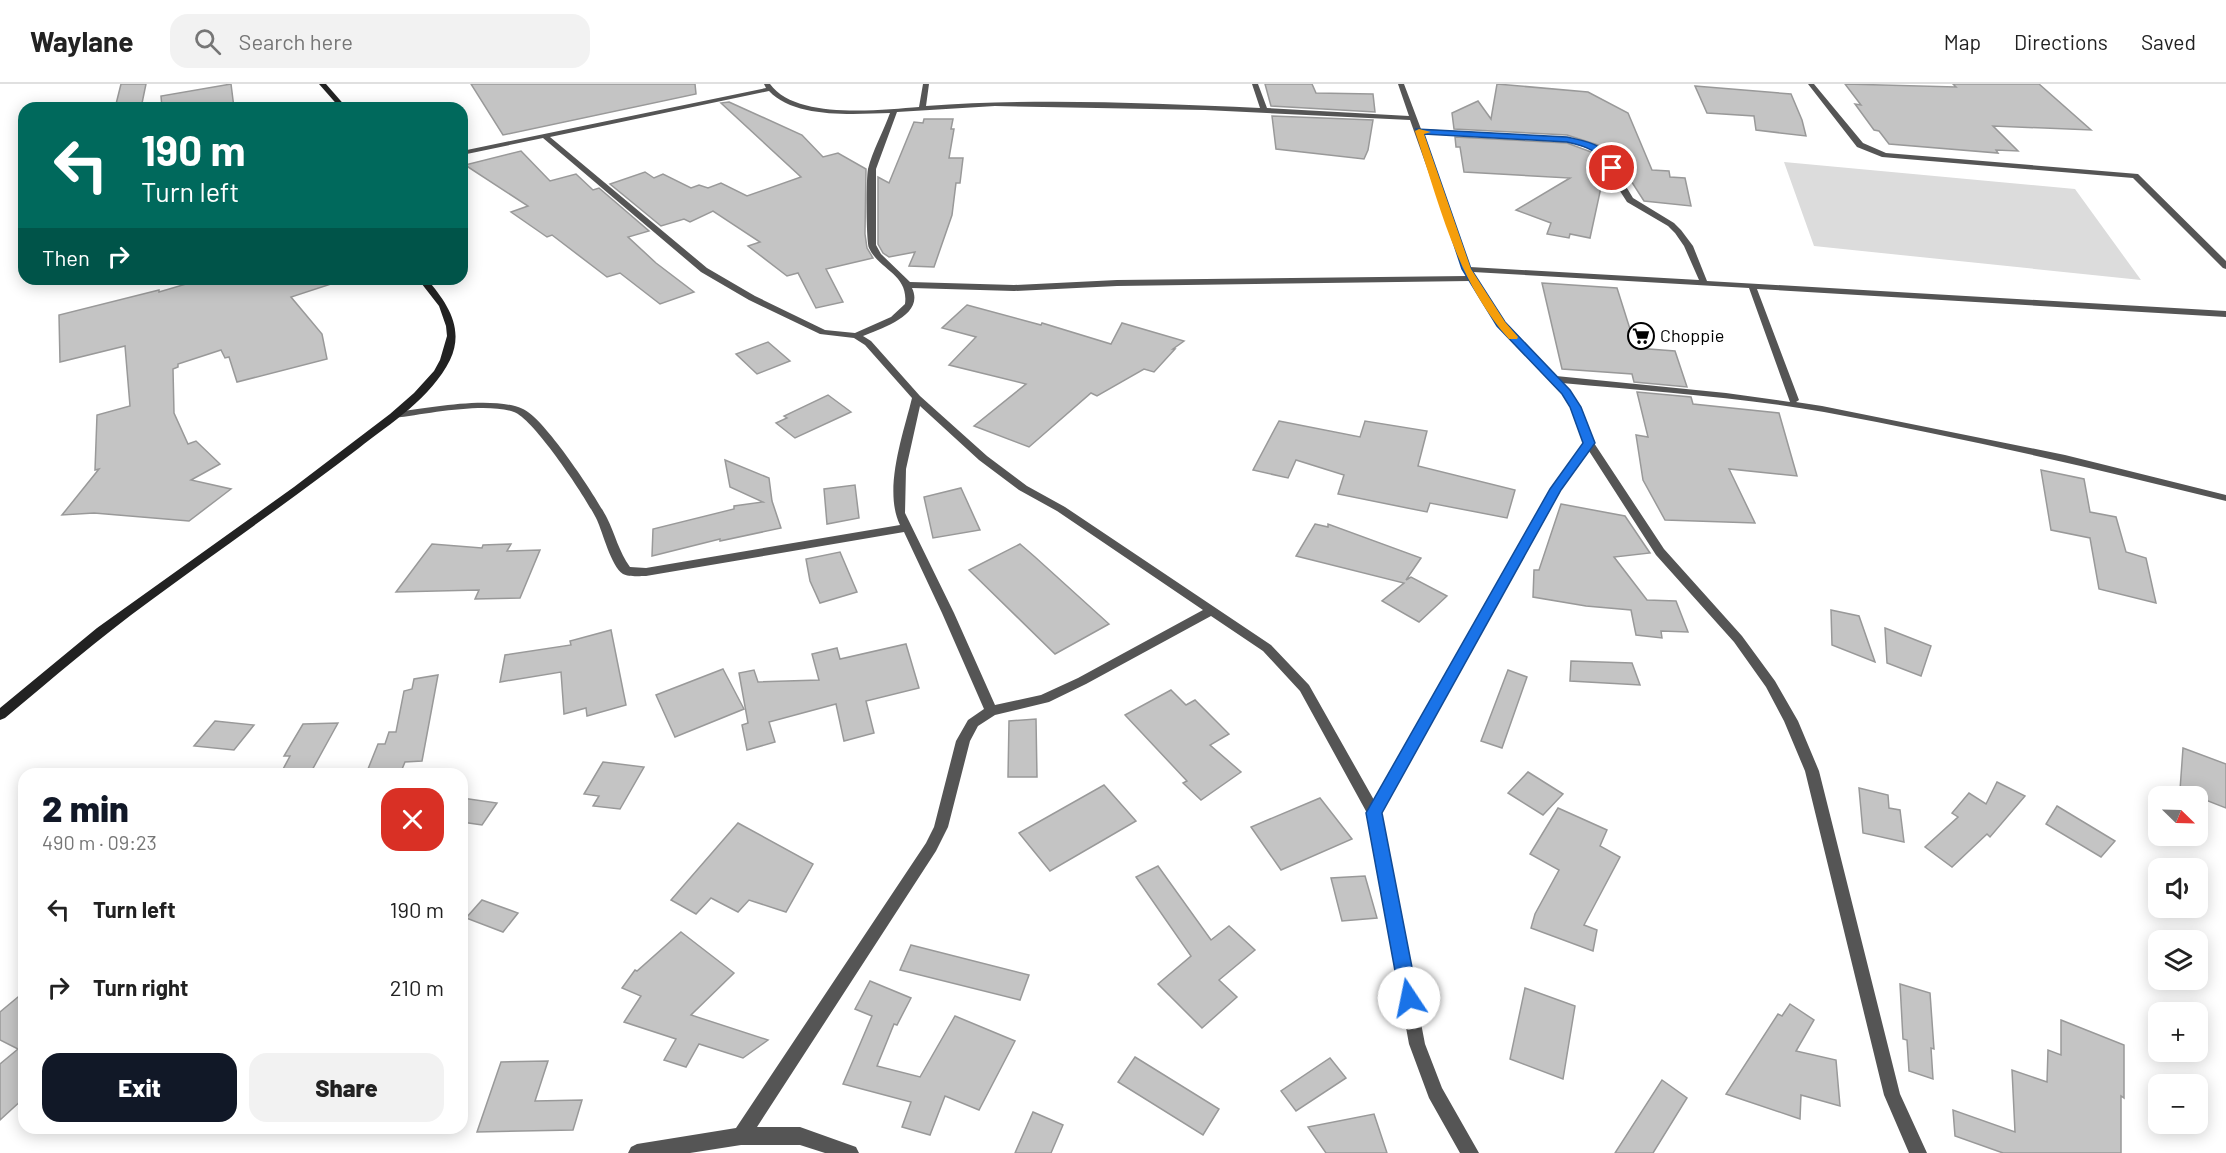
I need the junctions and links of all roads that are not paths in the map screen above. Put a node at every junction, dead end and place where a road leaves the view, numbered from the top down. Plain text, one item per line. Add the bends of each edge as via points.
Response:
1 (322, 84) edge
2 (926, 84) edge
3 (1255, 84) edge
4 (1401, 84) edge
5 (1810, 84) edge
6 (768, 87) edge
7 (338, 102) edge
8 (922, 108) junction
9 (1264, 108) junction
10 (894, 112) junction
11 (1414, 118) junction
12 (1419, 131) junction
13 (544, 135) junction
14 (468, 152) edge
15 (2212, 250) junction
16 (2226, 260) edge
17 (2226, 266) edge
18 (1470, 273) junction
19 (1704, 283) junction
20 (427, 285) edge
21 (908, 285) junction
22 (1752, 286) junction
23 (2226, 314) edge
24 (856, 336) junction
25 (1554, 379) junction
26 (917, 398) junction
27 (1794, 400) dead end
28 (395, 415) junction
29 (1589, 443) junction
30 (2226, 498) edge
31 (906, 528) junction
32 (1213, 610) junction
33 (991, 711) junction
34 (0, 715) edge
35 (1374, 813) junction
36 (741, 1136) junction
37 (637, 1153) edge
38 (850, 1153) edge
39 (1470, 1153) edge
40 (1918, 1153) edge

1 - 7 street
2 - 8 street
3 - 9 street
4 - 11 street
5 - 15 street via 1852,137 1874,152 1901,158 2136,176
6 - 10 street via 796,106
6 - 13 street
8 - 9 street via 993,104
8 - 10 street
9 - 11 street
10 - 21 street via 872,169 872,245 876,256
11 - 12 street
12 - 18 street
12 - 19 street via 1567,139 1588,144 1602,152 1631,201 1686,237
13 - 14 street
13 - 24 street via 704,270 823,332
15 - 16 street
15 - 17 street
18 - 19 street
18 - 21 street via 1014,288
18 - 25 street via 1501,324
19 - 22 street
20 - 28 street via 446,308 451,342 445,360
21 - 24 street via 910,308
22 - 23 street
22 - 27 street
24 - 26 street via 868,343
25 - 29 street via 1575,407
25 - 30 street via 1822,409 2065,458
26 - 31 street via 903,454 898,496
26 - 32 street via 983,458 1023,488
28 - 31 street via 503,406 522,412 535,424 597,510 610,533 616,558 627,571 646,572
28 - 34 street via 114,621
29 - 35 street via 1550,499
29 - 40 street via 1660,552 1738,639 1791,720 1812,771 1892,1095
31 - 33 street
32 - 33 street via 1044,699
32 - 35 street via 1267,648 1305,688
33 - 36 street via 973,723 963,741 941,826 931,848
35 - 39 street via 1417,1044 1435,1092
36 - 37 street
36 - 38 street via 800,1136

